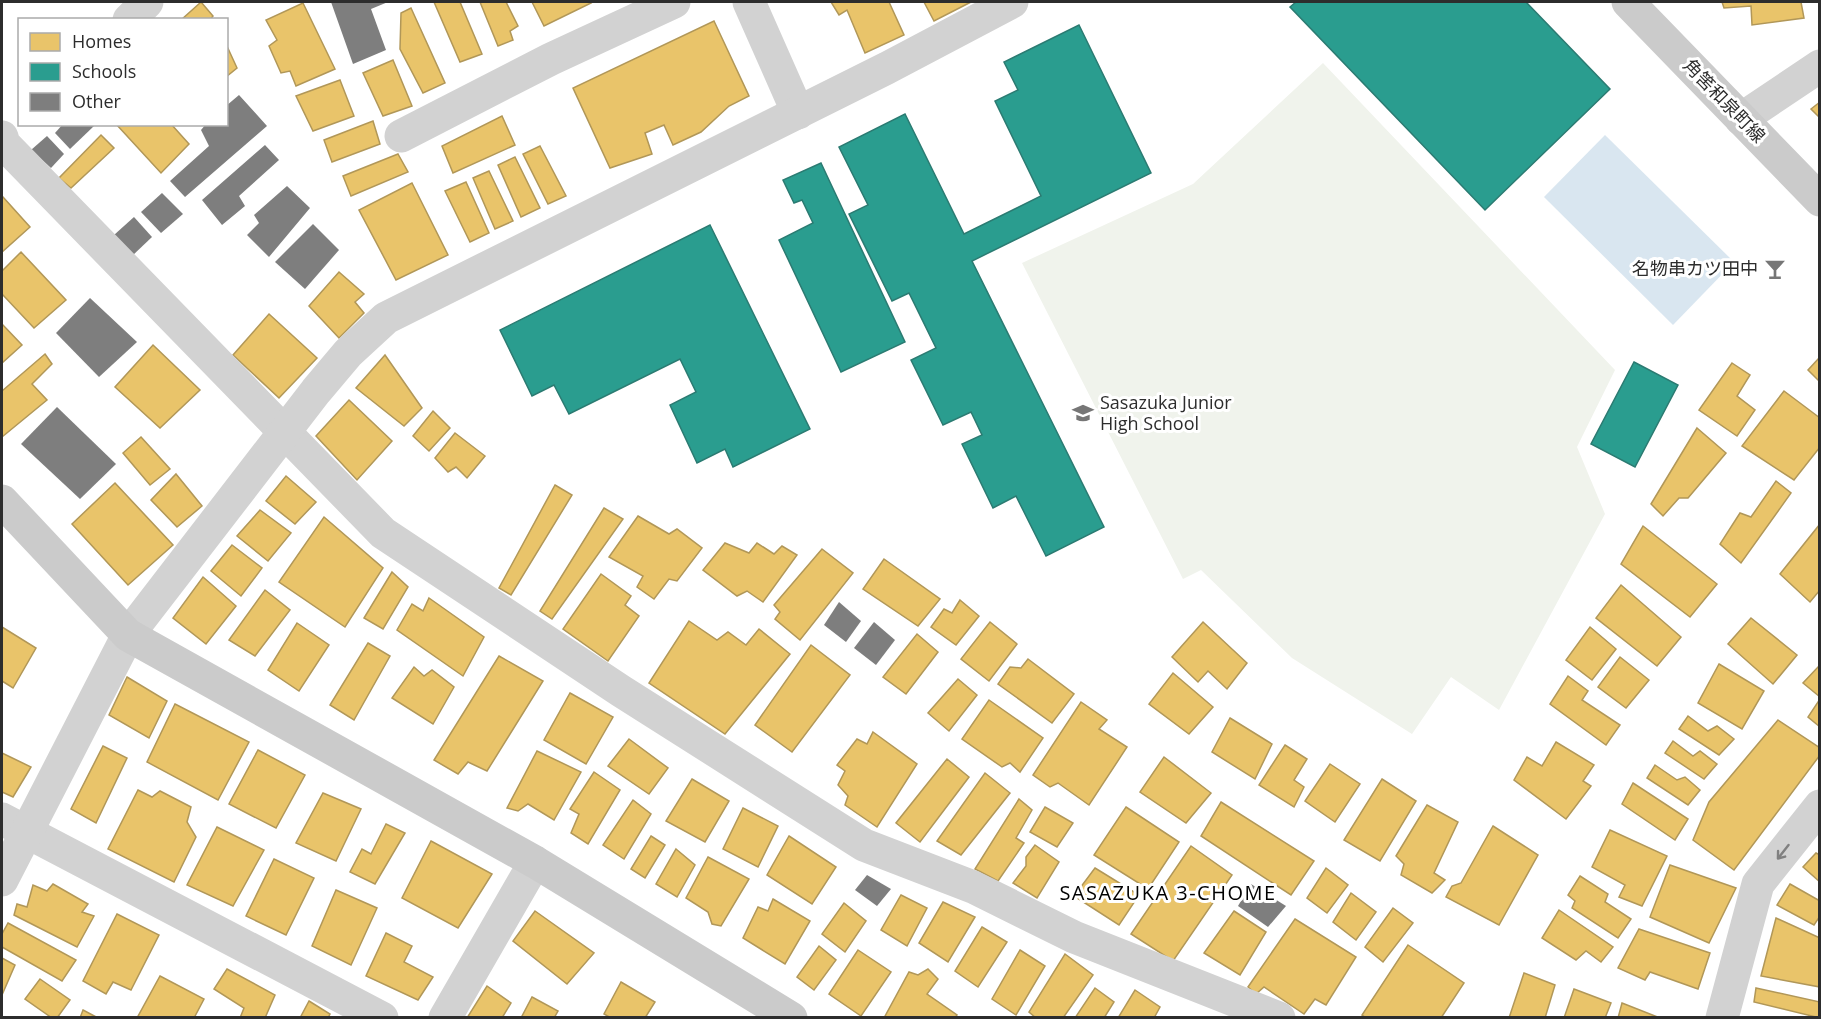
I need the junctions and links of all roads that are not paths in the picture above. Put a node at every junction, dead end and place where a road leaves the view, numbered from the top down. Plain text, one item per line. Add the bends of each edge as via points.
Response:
1 (147, 2) edge
2 (674, 2) edge
3 (748, 2) edge
4 (1012, 2) edge
5 (1628, 2) edge
6 (131, 18) edge
7 (1820, 66) edge
8 (798, 112) junction
9 (1741, 119) junction
10 (401, 136) dead end
11 (8, 138) edge
12 (1820, 200) edge
13 (285, 433) junction
14 (2, 501) edge
15 (128, 635) junction
16 (1820, 806) edge
17 (14, 825) edge
18 (535, 862) junction
19 (2, 880) edge
20 (382, 1017) edge
21 (445, 1017) edge
22 (791, 1017) edge
23 (1279, 1017) edge
24 (1722, 1017) edge

1 - 6 street
2 - 10 street via 551,59
3 - 8 street
4 - 8 street
5 - 9 street, 角筈和泉町線
7 - 9 street
8 - 13 street via 386,318 348,353
9 - 12 street, 角筈和泉町線
11 - 13 street
13 - 15 street
13 - 23 street via 383,533 621,691 864,845 973,887 1074,937
14 - 15 street
15 - 17 street
15 - 18 street
16 -> 24 street via 1758,884
17 - 19 street
17 - 20 street
18 - 21 street
18 - 22 street

